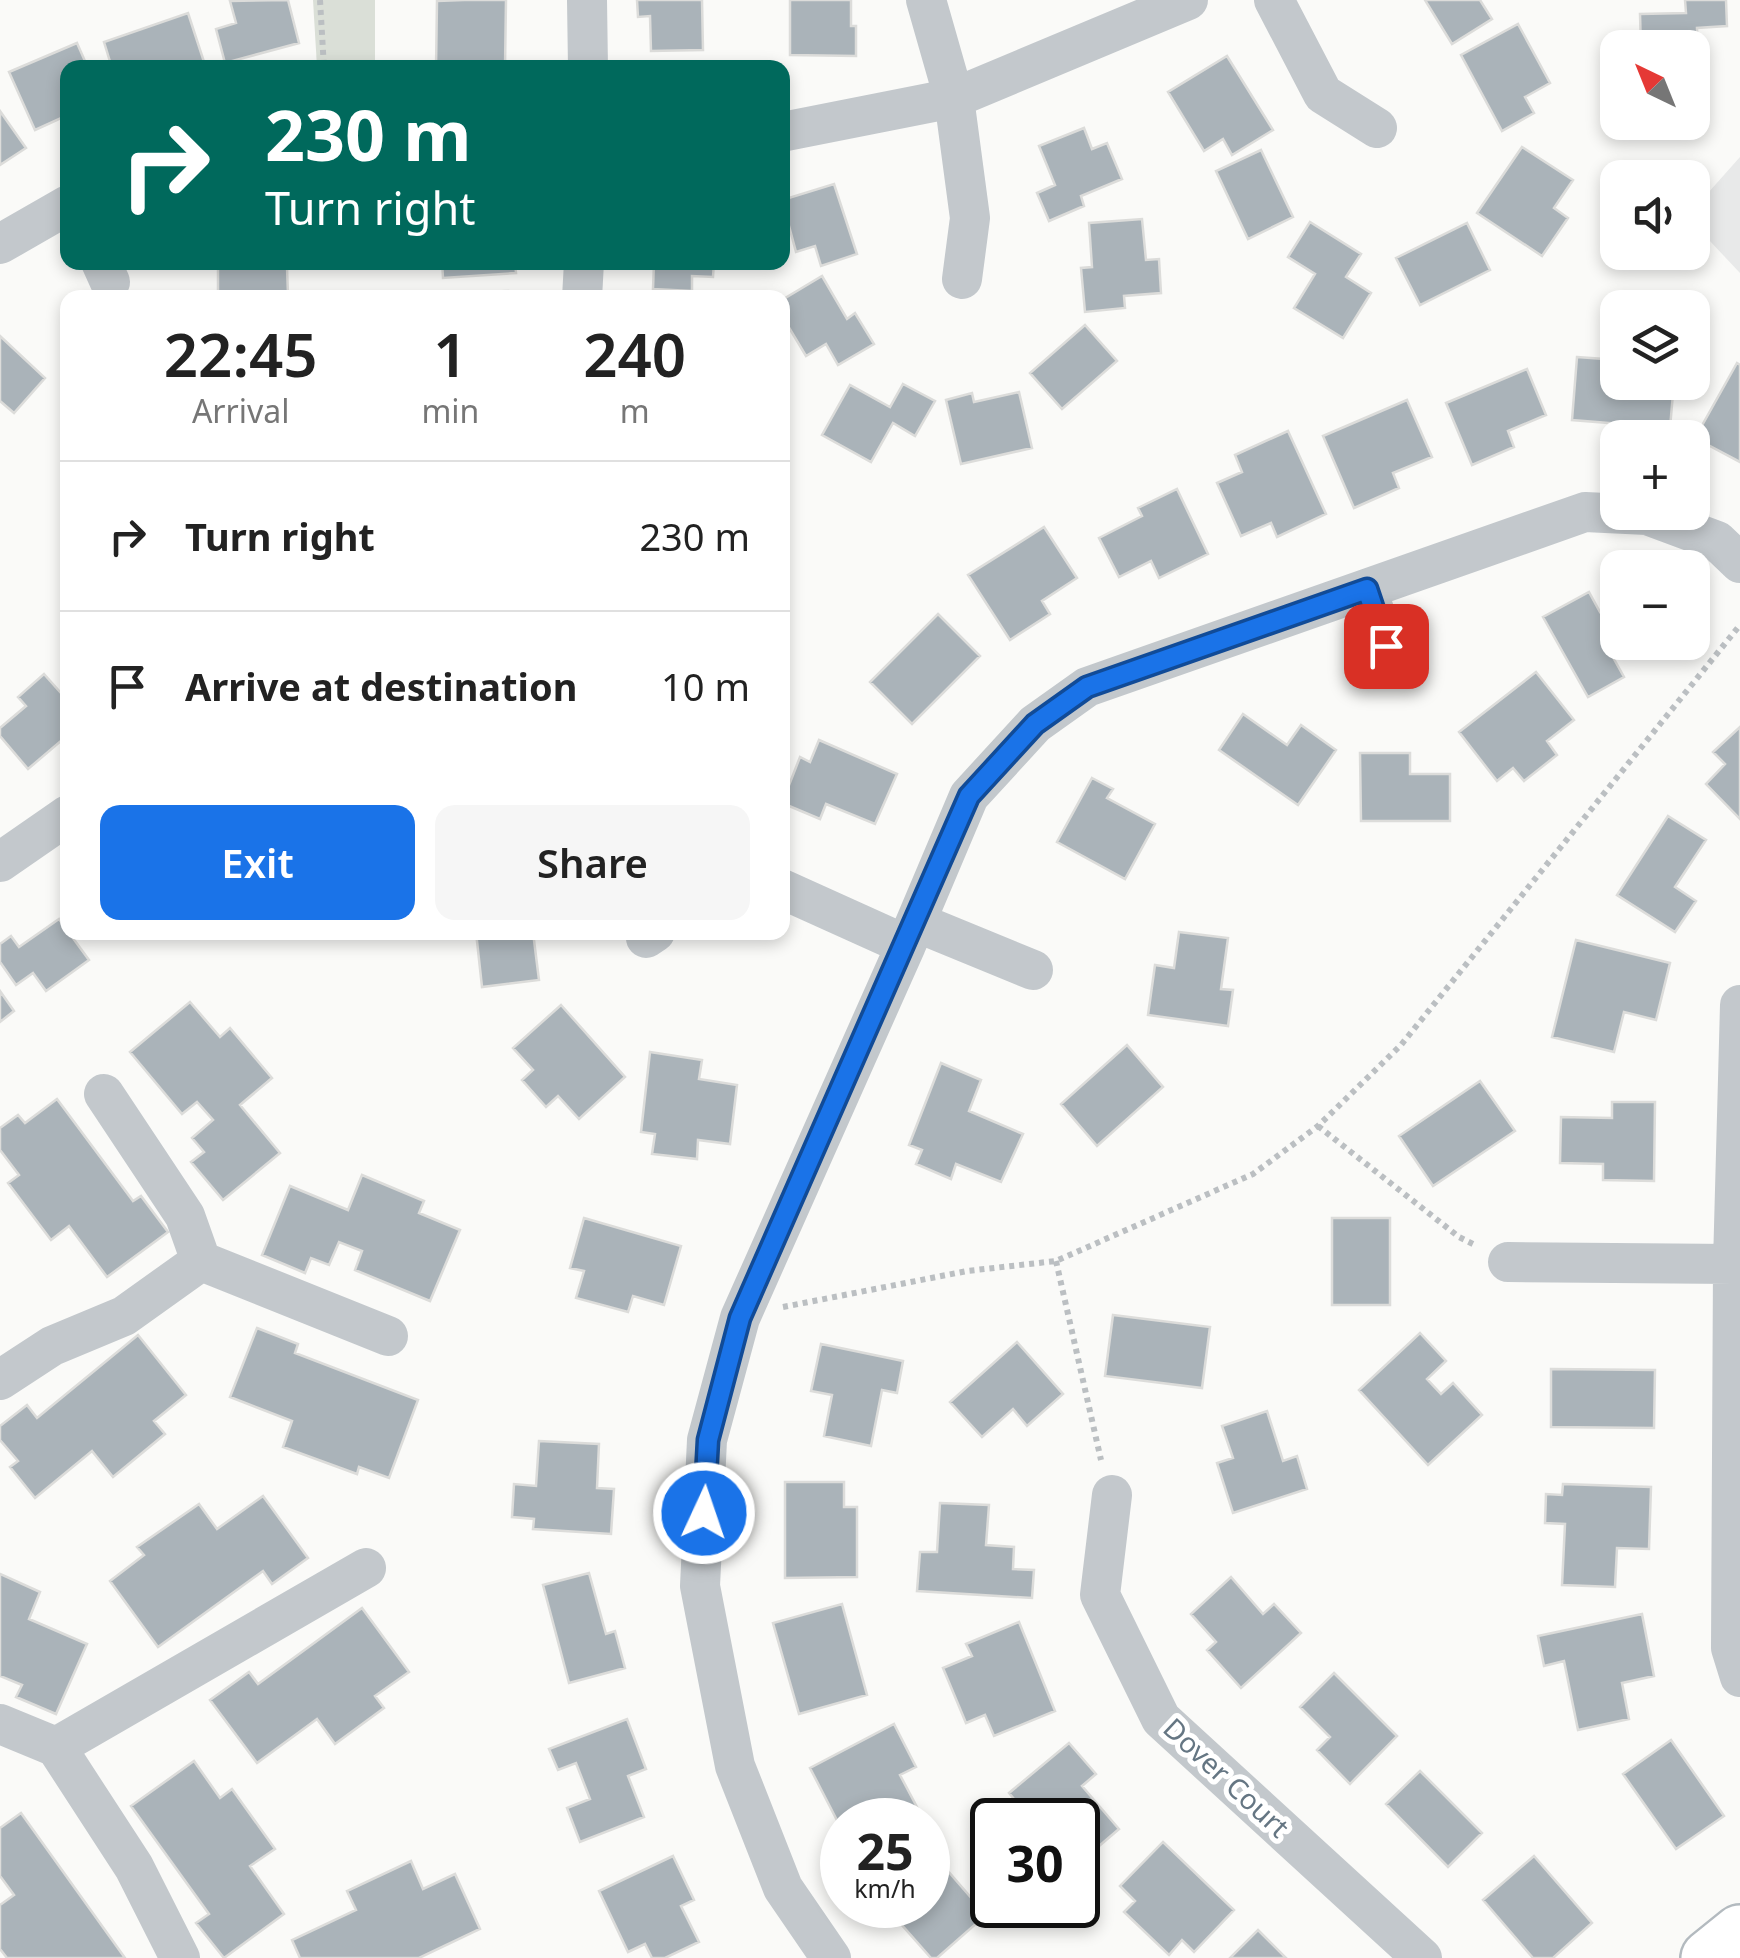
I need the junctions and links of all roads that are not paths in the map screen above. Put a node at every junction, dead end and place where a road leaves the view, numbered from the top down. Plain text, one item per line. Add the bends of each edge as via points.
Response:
1 (587, 0) edge
2 (926, 0) edge
3 (1188, 0) edge
4 (1274, 0) edge
5 (588, 60) edge
6 (954, 98) junction
7 (1377, 128) dead end
8 (790, 130) edge
9 (60, 210) edge
10 (0, 244) edge
11 (962, 279) dead end
12 (1740, 564) edge
13 (1367, 589) junction
14 (1386, 646) dead end
15 (60, 821) edge
16 (0, 862) edge
17 (790, 892) edge
18 (911, 934) junction
19 (1033, 970) dead end
20 (1740, 1005) edge
21 (104, 1094) dead end
22 (201, 1261) junction
23 (1508, 1262) road end
24 (1733, 1264) junction
25 (388, 1336) dead end
26 (0, 1380) edge
27 (1112, 1495) road end
28 (366, 1568) dead end
29 (1740, 1678) edge
30 (0, 1724) edge
31 (56, 1747) junction
32 (1740, 1933) edge
33 (180, 1958) edge
34 (832, 1958) edge
35 (1422, 1958) edge
36 (1709, 1958) edge

1 - 5 street
2 - 6 street
3 - 6 street
4 - 7 street via 1323,94
6 - 8 street
6 - 11 street via 970,218
9 - 10 street
12 - 13 street via 1718,540 1647,514 1585,512
13 - 14 street
13 - 18 street via 1087,687 1035,724 969,796
15 - 16 street
17 - 18 street
18 - 19 street
18 - 34 street via 740,1318 708,1440 700,1586 735,1766 783,1888
20 - 24 street
21 - 22 street via 185,1216
22 - 25 street
22 - 26 street via 124,1316 52,1346
23 - 24 street
24 - 29 street via 1731,1648
27 - 35 street, Dover Court via 1100,1594 1161,1719
28 - 31 street
30 - 31 street
31 - 33 street via 134,1867
32 - 36 street

